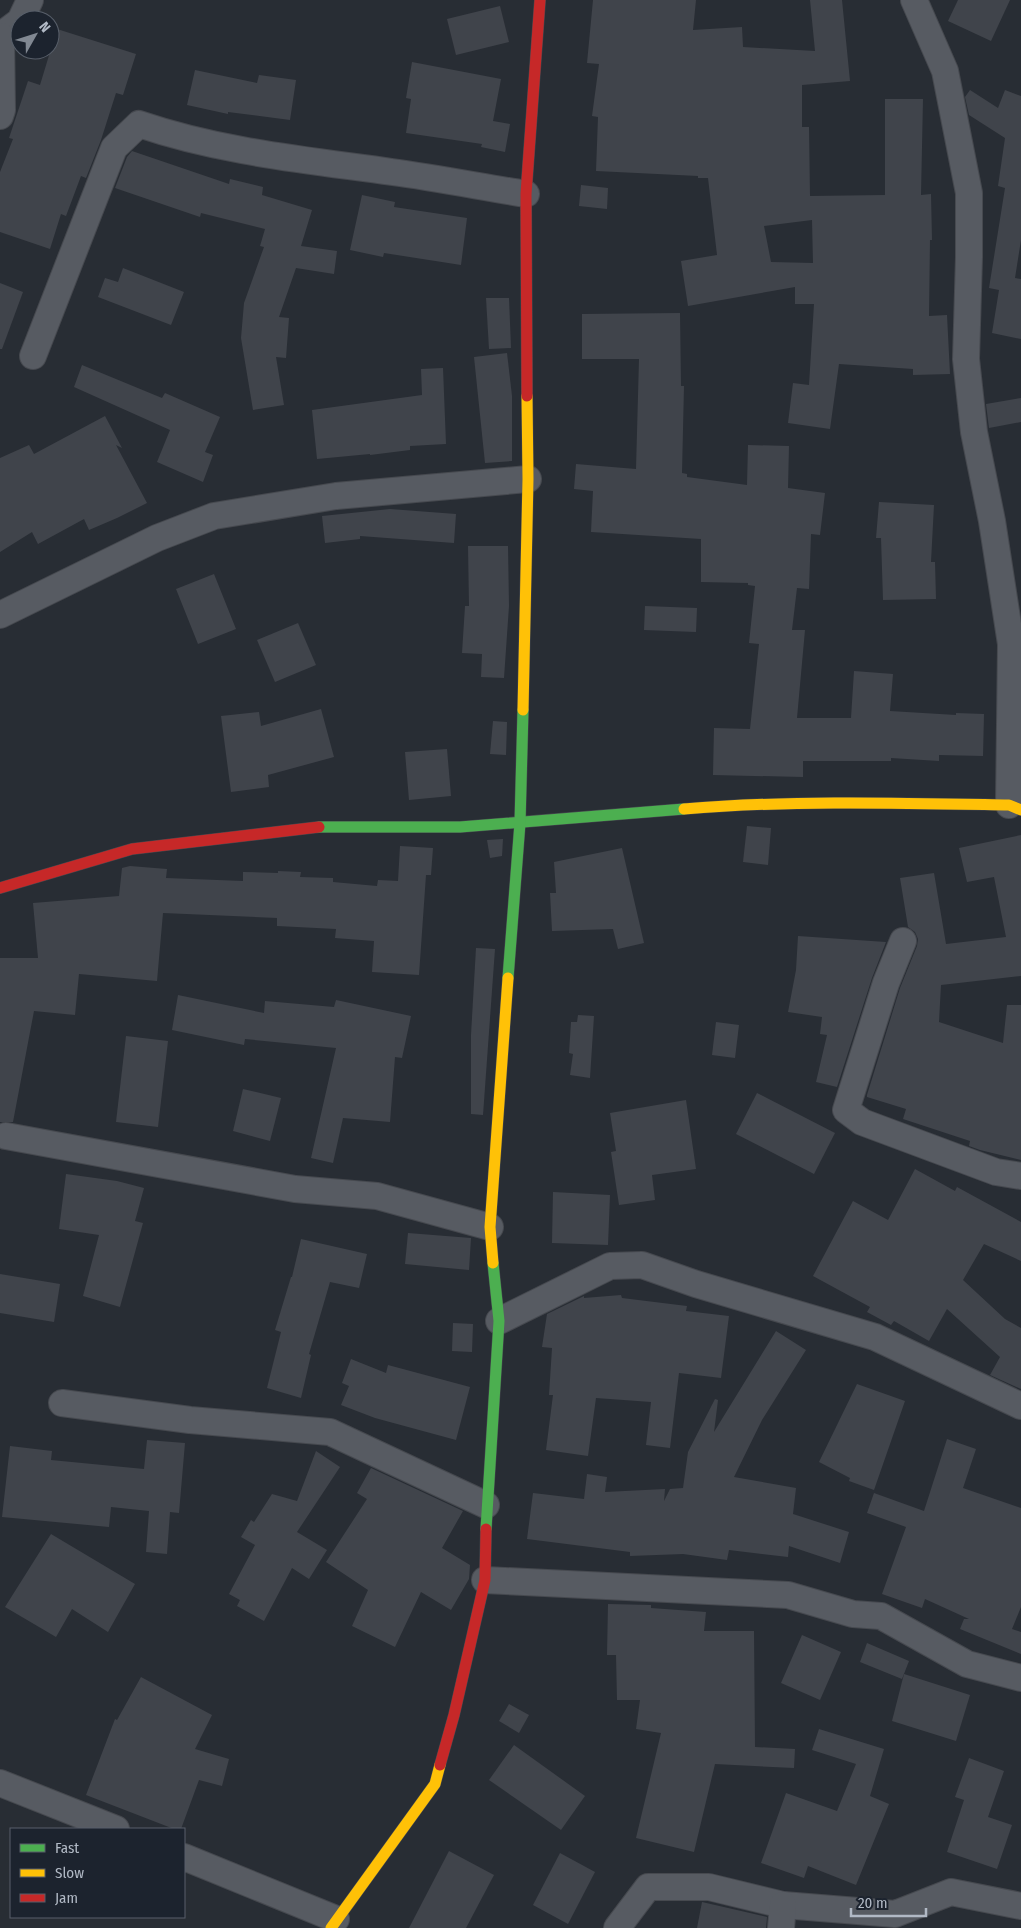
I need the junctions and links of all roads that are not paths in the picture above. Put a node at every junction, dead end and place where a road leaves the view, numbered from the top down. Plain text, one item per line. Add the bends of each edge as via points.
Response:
1 (30, 0) edge
2 (540, 0) edge
3 (914, 0) edge
4 (0, 36) edge
5 (0, 116) edge
6 (526, 194) junction
7 (33, 356) dead end
8 (528, 479) junction
9 (0, 615) edge
10 (1015, 807) edge
11 (520, 823) junction
12 (0, 888) edge
13 (903, 941) dead end
14 (6, 1136) dead end
15 (1021, 1176) edge
16 (490, 1227) junction
17 (499, 1321) junction
18 (62, 1403) dead end
19 (1021, 1406) edge
20 (486, 1505) junction
21 (485, 1580) junction
22 (1021, 1678) edge
23 (0, 1783) edge
24 (113, 1828) edge
25 (185, 1857) edge
26 (1021, 1906) edge
27 (782, 1916) edge
28 (334, 1924) edge
29 (617, 1928) edge

1 - 4 street via 20,21
2 - 6 street
3 - 10 street via 944,71 968,193 966,360 974,432 1011,644
4 - 5 street
6 - 7 street via 264,155 139,124 114,148
6 - 8 street
8 - 9 street via 336,496 214,516 157,538
8 - 11 street
10 - 11 street via 886,803 726,805
11 - 12 street via 460,827 325,826 132,849
11 - 16 street
13 - 15 street via 886,983 846,1110 862,1122 996,1172
14 - 16 street via 294,1189 377,1196
16 - 17 street
17 - 19 street via 610,1266 642,1264 696,1284 875,1337
17 - 20 street
18 - 20 street via 190,1420 330,1432
20 - 21 street
21 - 22 street via 788,1595 853,1614 881,1616 967,1664
21 - 28 street via 435,1784
23 - 24 street
25 - 28 street
26 - 27 street via 951,1892 895,1914
27 - 29 street via 709,1887 648,1887

